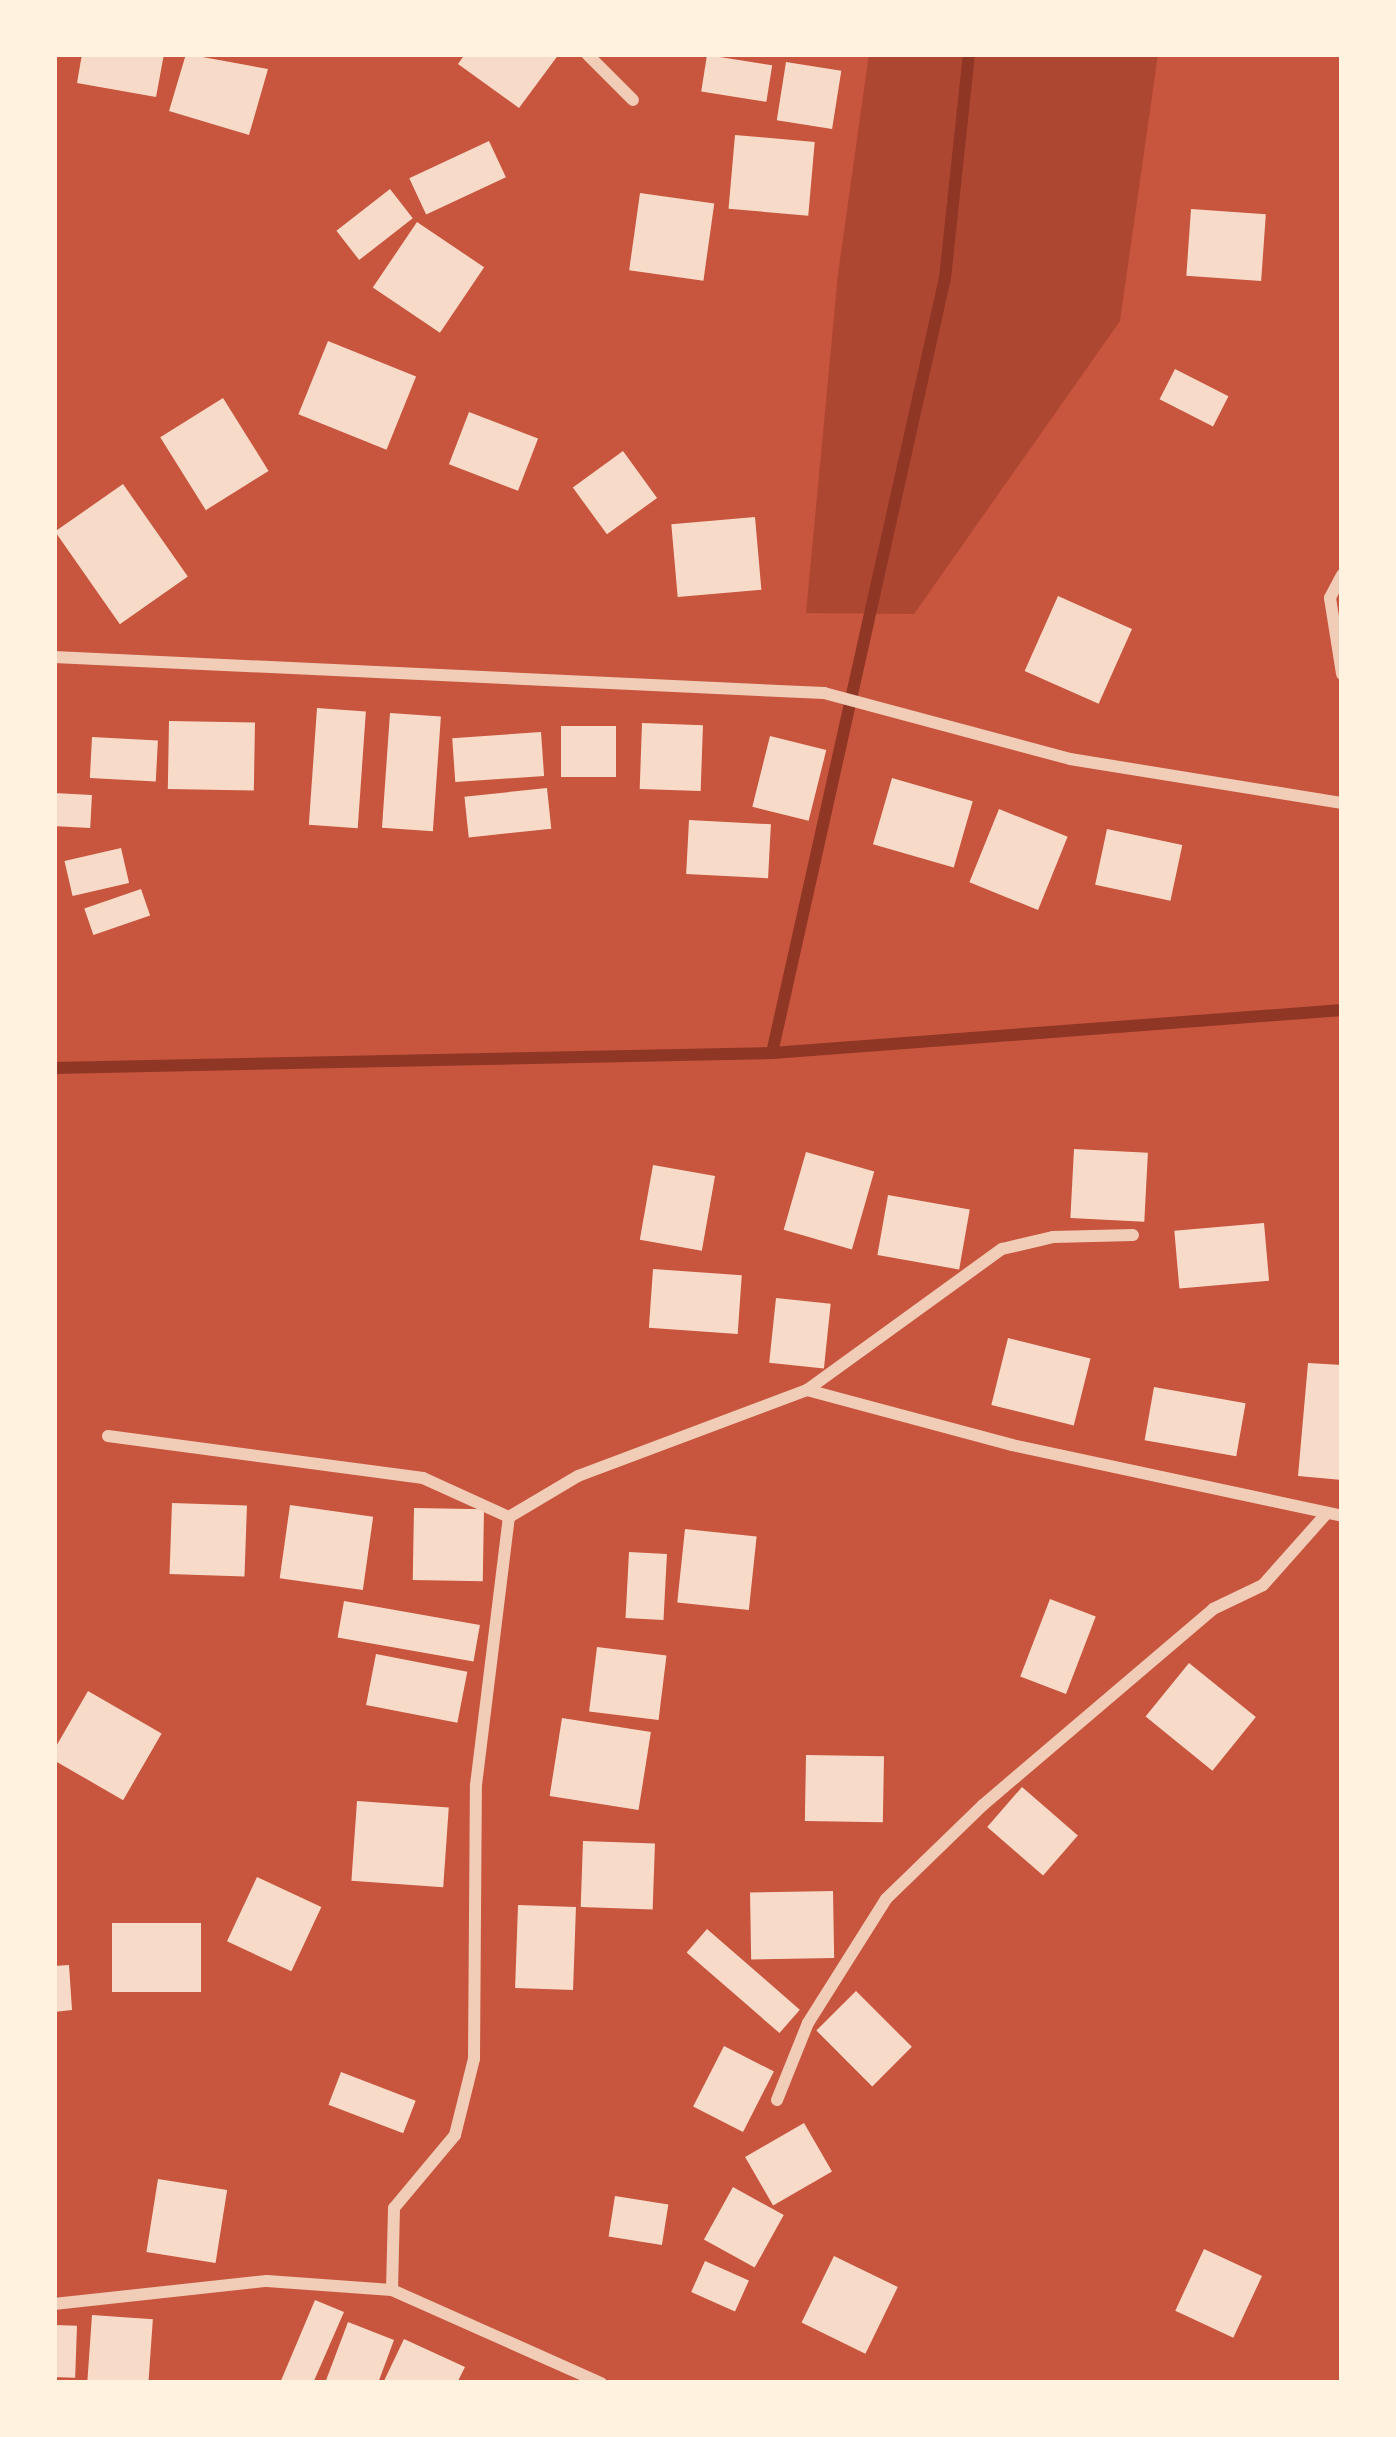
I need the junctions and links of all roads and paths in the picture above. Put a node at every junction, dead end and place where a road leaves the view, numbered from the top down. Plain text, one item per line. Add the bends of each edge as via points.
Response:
1 (586, 54) edge
2 (633, 100) dead end
3 (1342, 575) edge
4 (54, 657) edge
5 (1342, 674) edge
6 (1342, 803) edge
7 (1133, 1235) dead end
8 (807, 1390) junction
9 (108, 1436) dead end
10 (1335, 1515) edge
11 (509, 1517) junction
12 (777, 2100) dead end
13 (392, 2290) junction
14 (54, 2304) edge
15 (601, 2383) edge

1 - 2 street
3 - 5 street via 1330,598
4 - 6 street via 824,694 1070,759
7 - 8 street via 1052,1237 1002,1249
8 - 10 street
8 - 11 street via 578,1476
9 - 11 street via 423,1478
10 - 12 street via 1263,1585 1213,1610 983,1805 886,1899 808,2023
11 - 13 street via 476,1785 474,2059 455,2135 394,2208
13 - 14 street via 267,2281
13 - 15 street

